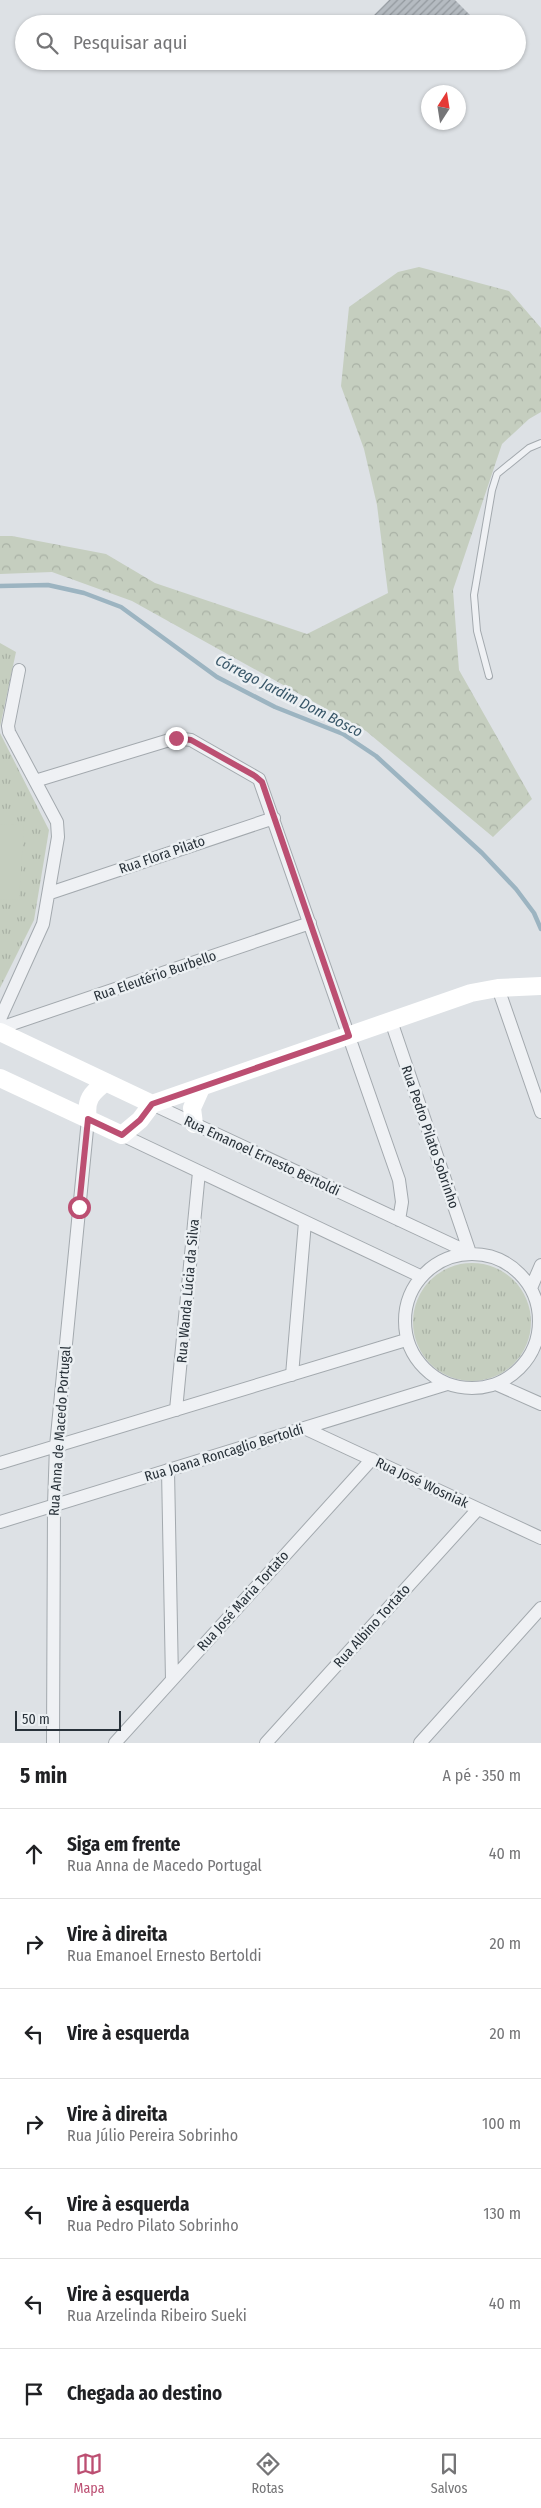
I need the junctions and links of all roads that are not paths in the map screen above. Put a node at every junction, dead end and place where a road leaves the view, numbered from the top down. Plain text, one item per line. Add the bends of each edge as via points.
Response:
1 (541, 443) edge
2 (19, 670) dead end
3 (489, 676) dead end
4 (35, 781) junction
5 (274, 818) junction
6 (50, 893) junction
7 (310, 923) junction
8 (541, 986) edge
9 (498, 988) junction
10 (0, 1019) edge
11 (391, 1021) junction
12 (0, 1028) edge
13 (0, 1032) edge
14 (349, 1036) junction
15 (0, 1078) edge
16 (106, 1082) junction
17 (201, 1088) junction
18 (152, 1104) junction
19 (541, 1112) edge
20 (88, 1119) junction
21 (194, 1124) junction
22 (122, 1135) junction
23 (199, 1172) junction
24 (399, 1220) junction
25 (305, 1222) junction
26 (470, 1253) junction
27 (541, 1265) edge
28 (420, 1276) junction
29 (531, 1288) junction
30 (406, 1340) junction
31 (292, 1374) junction
32 (447, 1384) junction
33 (496, 1384) junction
34 (541, 1404) edge
35 (176, 1410) junction
36 (304, 1428) junction
37 (56, 1446) junction
38 (372, 1459) junction
39 (0, 1463) edge
40 (168, 1470) junction
41 (54, 1506) junction
42 (478, 1508) junction
43 (0, 1522) edge
44 (541, 1538) edge
45 (541, 1608) edge
46 (172, 1680) junction
47 (53, 1743) edge
48 (115, 1743) edge
49 (266, 1743) edge
50 (420, 1743) edge

1 - 3 lane via 529,448 497,474 492,490 474,595 476,631
2 - 4 street via 8,726
4 - 5 street via 176,738 191,740 259,779
4 - 6 street via 59,829
5 - 6 street, Rua Flora Pilato
5 - 7 street
6 - 10 street via 40,933
7 - 12 street, Rua Eleutério Burbello
7 - 14 street
8 - 9 main road
9 - 11 main road via 471,993
9 - 19 street
11 - 14 main road
11 - 26 street, Rua Pedro Pilato Sobrinho
13 - 16 main road, Rua Emanoel Ernesto Bertoldi
14 - 17 main road
14 - 24 street via 399,1180 402,1202
15 - 20 main road
16 - 18 main road, Rua Emanoel Ernesto Bertoldi
16 - 20 main road via 90,1094
17 - 18 main road
17 - 21 main road via 192,1108
18 - 21 street, Rua Emanoel Ernesto Bertoldi
18 - 22 main road via 140,1120
20 - 22 main road
20 - 37 street, Rua Anna de Macedo Portugal
21 - 24 street, Rua Emanoel Ernesto Bertoldi
22 - 23 street
23 - 25 street
23 - 35 street, Rua Wanda Lúcia da Silva
24 - 26 street, Rua Emanoel Ernesto Bertoldi
25 - 28 street
25 - 31 street
26 - 28 street via 451,1256
26 - 29 street via 488,1255 505,1262 520,1273
27 - 29 street
28 - 30 street via 405,1310
29 - 33 street via 538,1305 540,1325 536,1344 527,1361
30 - 31 street
30 - 32 street via 415,1358 429,1374
31 - 35 street
32 - 33 street via 463,1388
32 - 36 street, Rua Joana Roncaglio Bertoldi
33 - 34 street
35 - 37 street
36 - 38 street, Rua José Wosniak
36 - 40 street, Rua Joana Roncaglio Bertoldi
37 - 39 street
37 - 41 street, Rua Anna de Macedo Portugal
38 - 42 street, Rua José Wosniak
38 - 46 street, Rua José Maria Tortato
40 - 41 street, Rua Joana Roncaglio Bertoldi
40 - 46 street
41 - 43 street, Rua Joana Roncaglio Bertoldi
41 - 47 street, Rua Anna de Macedo Portugal
42 - 44 street, Rua José Wosniak
42 - 49 street, Rua Albino Tortato
45 - 50 street
46 - 48 street, Rua José Maria Tortato

